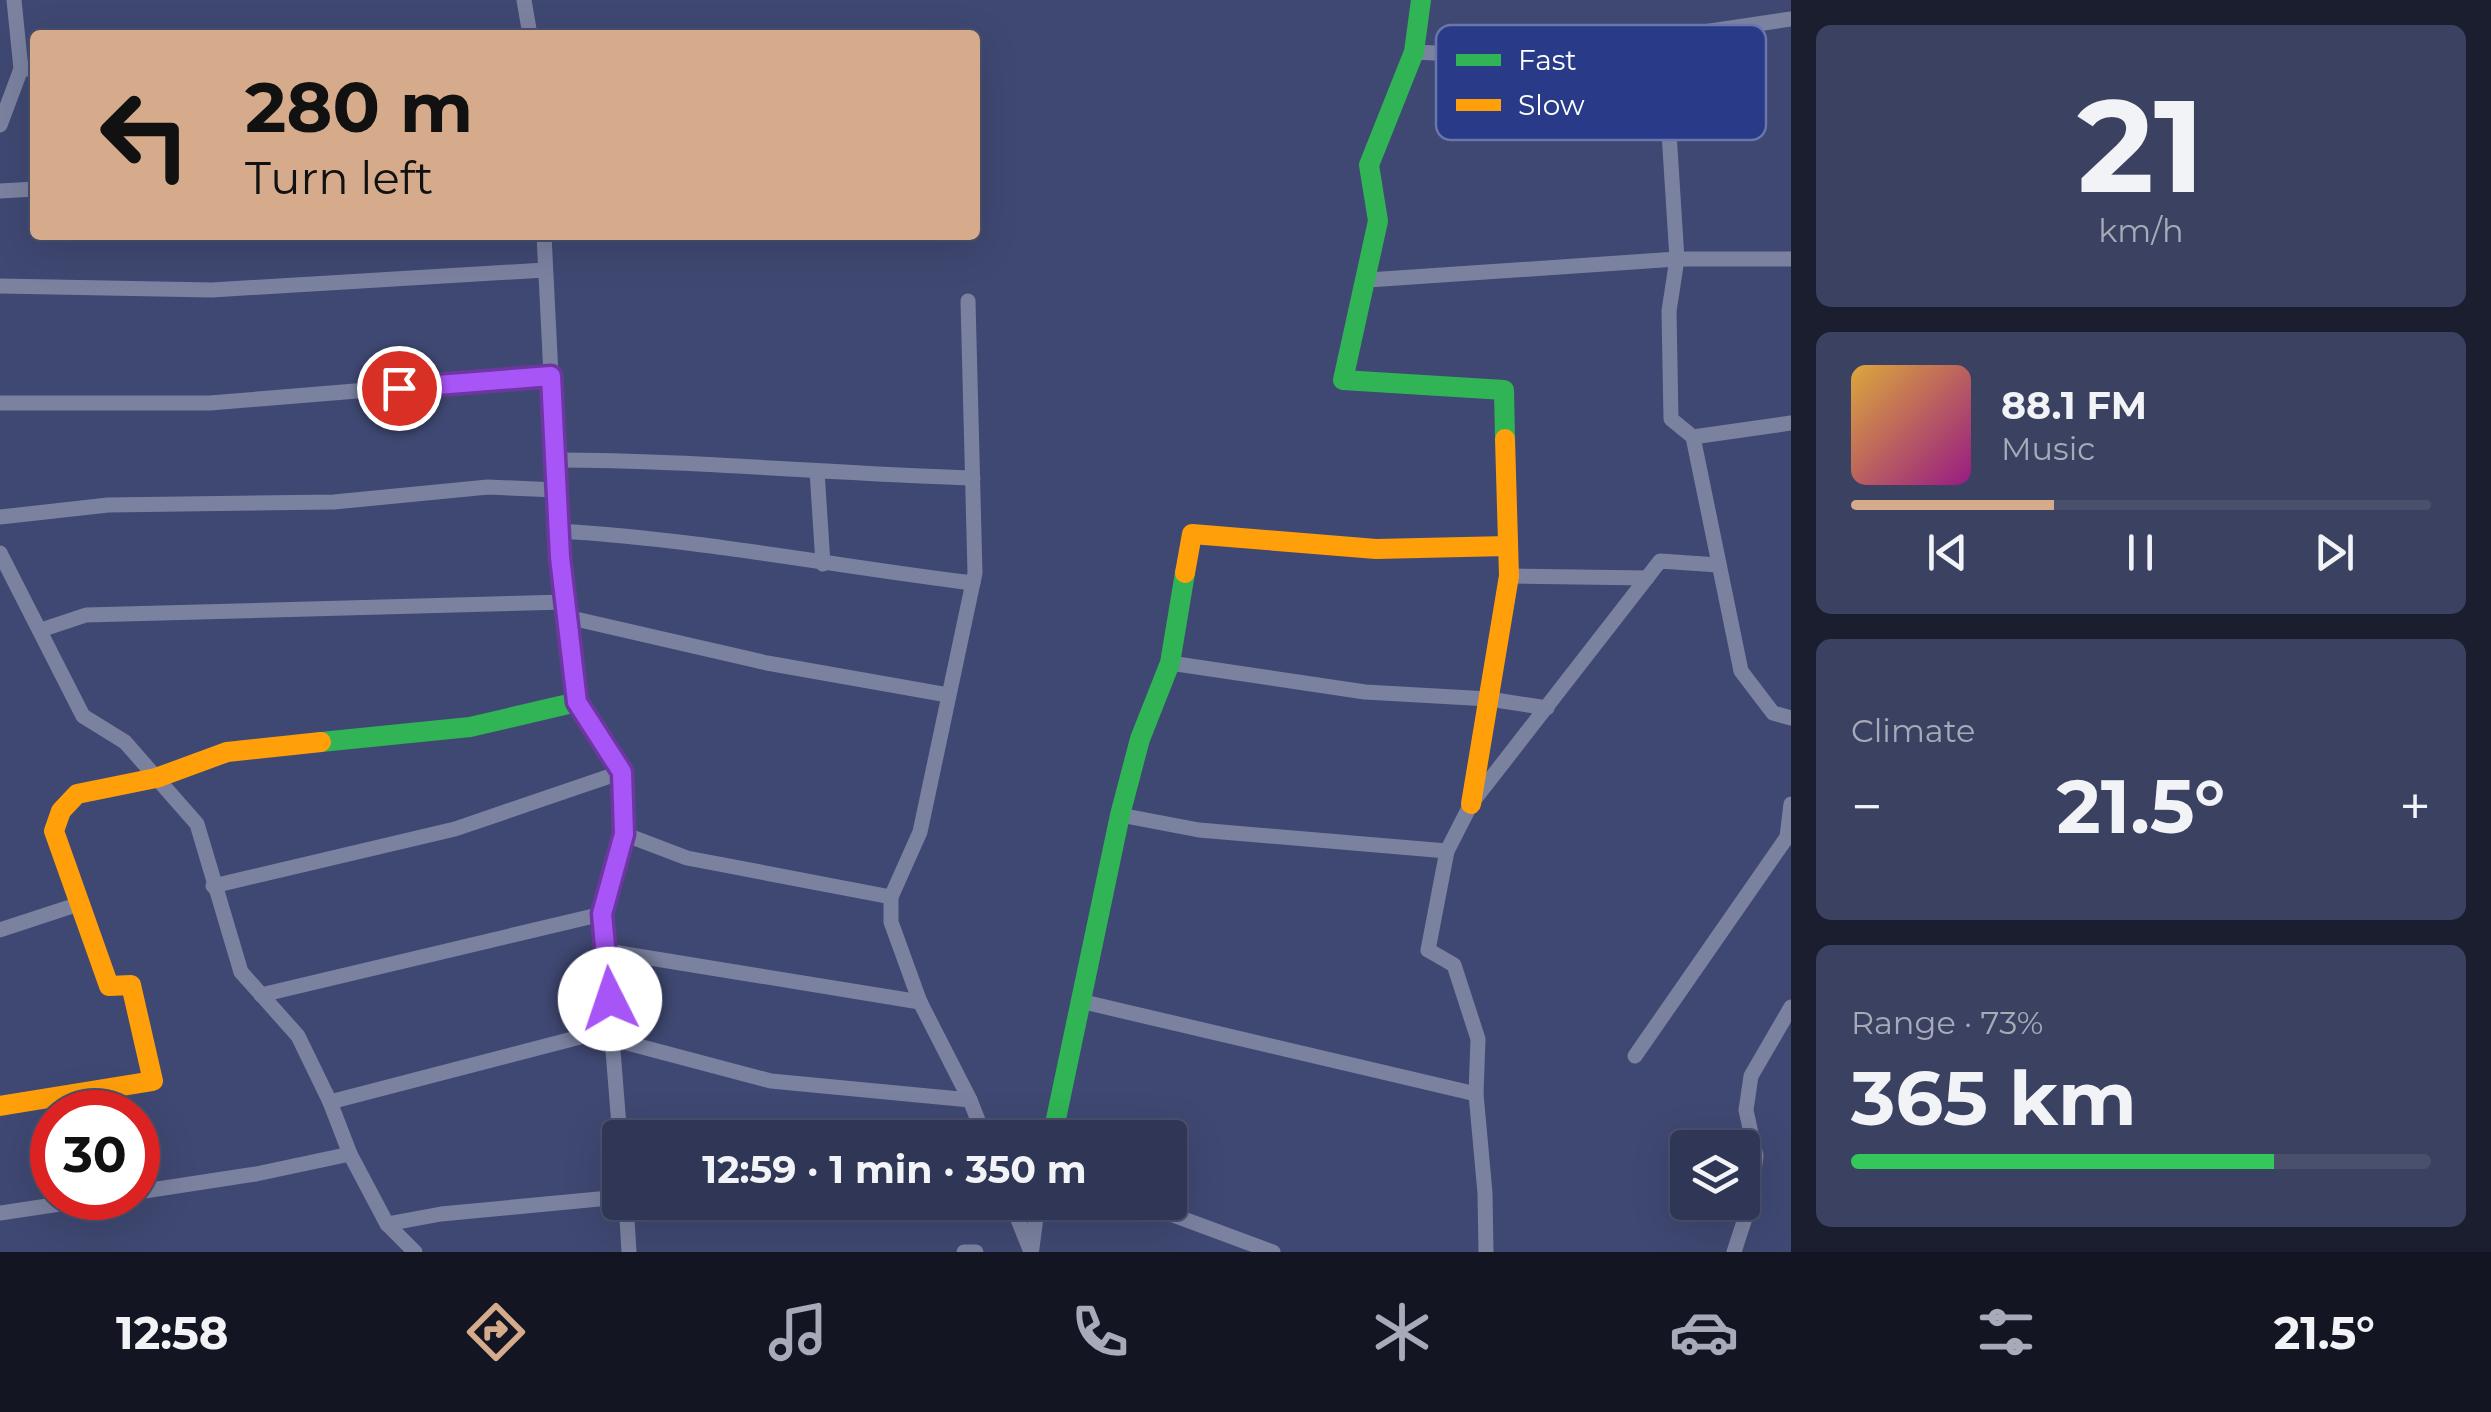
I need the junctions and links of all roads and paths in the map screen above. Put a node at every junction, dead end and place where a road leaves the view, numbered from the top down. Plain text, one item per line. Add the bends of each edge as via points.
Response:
1 (14, 0) edge
2 (524, 0) edge
3 (1421, 0) edge
4 (1791, 19) edge
5 (1750, 25) edge
6 (529, 30) edge
7 (1414, 52) junction
8 (1436, 53) edge
9 (28, 69) edge
10 (0, 126) edge
11 (1669, 140) edge
12 (30, 189) edge
13 (0, 190) edge
14 (544, 240) edge
15 (1677, 259) junction
16 (1791, 259) edge
17 (546, 270) junction
18 (1368, 280) junction
19 (0, 286) edge
20 (968, 301) dead end
21 (551, 376) junction
22 (0, 403) edge
23 (1791, 422) edge
24 (1692, 437) junction
25 (555, 460) junction
26 (817, 471) junction
27 (973, 478) junction
28 (557, 490) junction
29 (0, 517) edge
30 (559, 532) junction
31 (1507, 546) junction
32 (0, 553) edge
33 (823, 564) junction
34 (1718, 565) junction
35 (1509, 576) junction
36 (1646, 578) junction
37 (973, 583) junction
38 (566, 610) junction
39 (41, 630) junction
40 (1170, 662) junction
41 (948, 694) junction
42 (1489, 698) junction
43 (577, 702) junction
44 (1546, 708) junction
45 (1791, 718) edge
46 (622, 772) junction
47 (156, 778) junction
48 (1471, 804) junction
49 (1791, 804) edge
50 (1120, 815) junction
51 (624, 834) junction
52 (1789, 838) edge
53 (1448, 851) junction
54 (213, 886) junction
55 (891, 897) junction
56 (79, 904) junction
57 (602, 914) junction
58 (0, 930) edge
59 (606, 951) junction
60 (261, 995) junction
61 (920, 1002) junction
62 (1080, 1002) junction
63 (1791, 1007) edge
64 (612, 1034) junction
65 (1636, 1056) dead end
66 (1476, 1094) junction
67 (970, 1100) junction
68 (330, 1102) junction
69 (0, 1106) edge
70 (619, 1120) edge
71 (978, 1120) edge
72 (1056, 1120) edge
73 (350, 1154) junction
74 (160, 1189) edge
75 (602, 1200) edge
76 (30, 1208) edge
77 (0, 1212) edge
78 (627, 1220) edge
79 (1018, 1220) edge
80 (1035, 1220) edge
81 (1187, 1220) edge
82 (387, 1224) junction
83 (415, 1252) edge
84 (628, 1252) edge
85 (964, 1252) edge
86 (976, 1252) edge
87 (1031, 1252) edge
88 (1273, 1252) edge
89 (1486, 1252) edge
90 (1734, 1252) edge

1 - 9 street
2 - 6 street
3 - 7 street
4 - 5 street
7 - 8 street
7 - 18 street via 1369,165 1378,222
9 - 10 street
11 - 15 street
12 - 13 street
14 - 17 street
15 - 16 street
15 - 18 street
15 - 24 street via 1669,310 1670,419
17 - 19 street via 212,290
17 - 21 street
18 - 31 street via 1343,380 1504,390
20 - 27 street
21 - 22 street via 210,403
21 - 25 street
23 - 24 street
24 - 34 street
25 - 26 street
25 - 28 street
26 - 27 street
26 - 33 street
27 - 37 street
28 - 29 street via 488,487 334,502 108,505
28 - 30 street
30 - 33 street via 646,536
30 - 38 street
31 - 35 street
31 - 40 street via 1376,549 1192,534
32 - 39 street
33 - 37 street
34 - 36 street via 1660,561
34 - 45 street via 1741,670 1773,714
35 - 36 street
35 - 42 street
36 - 44 street
37 - 41 street
38 - 39 street via 86,616
38 - 41 street via 767,663
38 - 43 street
39 - 47 street via 83,716 125,742
40 - 42 street via 1364,692
40 - 50 street
41 - 55 street via 920,832
42 - 44 street
42 - 48 street
43 - 46 street
43 - 47 street via 470,727 227,752
44 - 48 street
46 - 51 street
46 - 54 street via 456,829
47 - 54 street via 197,824
47 - 56 street via 77,794 62,811 54,831
48 - 53 street
49 - 52 street
50 - 53 street via 1199,830
50 - 62 street
51 - 55 street via 687,858
51 - 57 street
52 - 65 street
53 - 66 street via 1428,950 1454,965 1478,1039
54 - 60 street via 241,972
55 - 61 street via 891,922
56 - 58 street
56 - 69 street via 109,986 130,985 153,1080
57 - 59 street
57 - 60 street
59 - 61 street
59 - 64 street
60 - 68 street via 298,1036
61 - 67 street
62 - 66 street
62 - 72 street
63 - 90 street via 1750,1076 1746,1110 1756,1156
64 - 67 street via 771,1081
64 - 68 street
64 - 70 street
66 - 89 street
67 - 71 street
68 - 73 street
73 - 74 street
73 - 82 street
75 - 82 street
76 - 77 street
78 - 84 street
79 - 87 street
80 - 87 street
81 - 88 street
82 - 83 street
85 - 86 street

